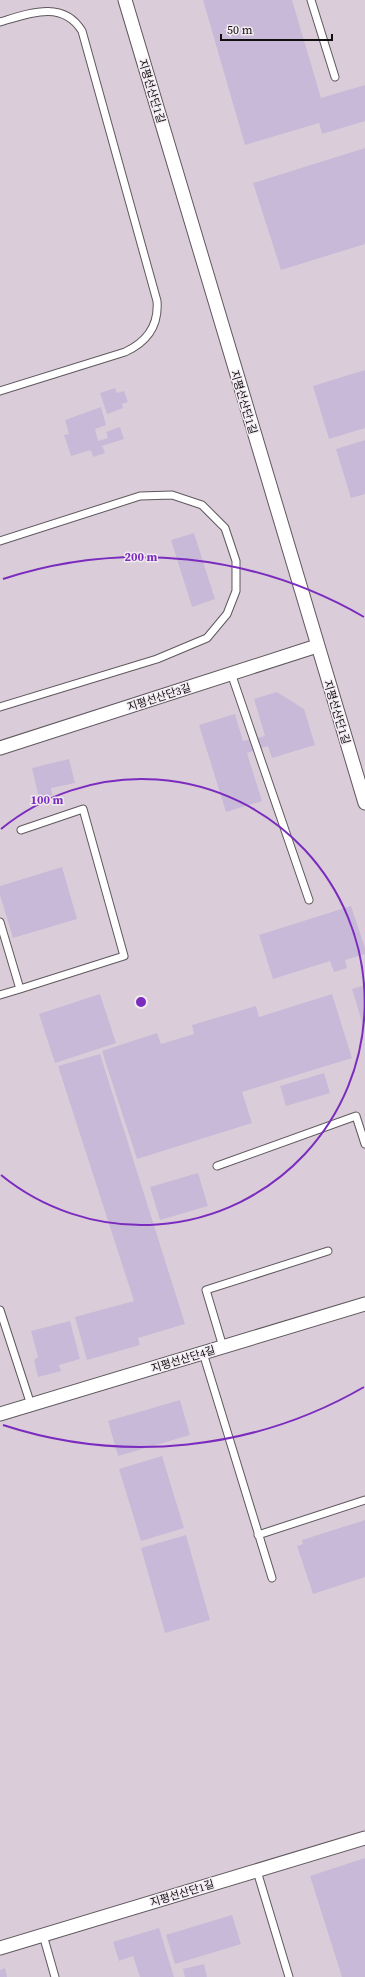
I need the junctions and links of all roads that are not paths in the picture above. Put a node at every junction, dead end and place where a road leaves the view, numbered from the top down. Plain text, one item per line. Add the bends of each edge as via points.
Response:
1 (124, 0) edge
2 (311, 0) edge
3 (0, 22) edge
4 (335, 77) dead end
5 (0, 391) edge
6 (0, 540) edge
7 (317, 646) junction
8 (231, 673) junction
9 (0, 707) edge
10 (0, 748) edge
11 (365, 803) edge
12 (21, 830) dead end
13 (309, 900) dead end
14 (0, 922) edge
15 (20, 989) junction
16 (0, 995) edge
17 (365, 1144) edge
18 (216, 1166) dead end
19 (328, 1251) dead end
20 (365, 1304) edge
21 (0, 1310) edge
22 (223, 1347) junction
23 (203, 1353) junction
24 (31, 1405) junction
25 (0, 1414) edge
26 (365, 1500) edge
27 (258, 1535) junction
28 (272, 1578) dead end
29 (365, 1838) edge
30 (257, 1871) junction
31 (43, 1935) junction
32 (0, 1948) edge
33 (55, 1977) edge
34 (288, 1977) edge

1 - 7 street, 지평선산단1길
2 - 4 lane
3 - 5 lane via 51,9 62,11 78,23 155,293 157,309 151,331 136,347
6 - 9 lane via 140,496 172,496 202,505 225,528 236,561 236,591 227,614 207,638 158,659
7 - 8 street, 지평선산단3길
7 - 11 street, 지평선산단1길
8 - 10 street, 지평선산단3길
8 - 13 lane
12 - 15 lane via 83,809 124,956
14 - 15 lane
15 - 16 lane
17 - 18 lane via 356,1116
19 - 22 lane via 206,1290
20 - 22 street, 지평선산단4길
21 - 24 lane
22 - 23 street, 지평선산단4길
23 - 24 street, 지평선산단4길
23 - 27 lane
24 - 25 street, 지평선산단4길
26 - 27 lane
27 - 28 lane
29 - 30 street, 지평선산단1길
30 - 31 street, 지평선산단1길
30 - 34 lane
31 - 32 street, 지평선산단1길
31 - 33 lane

